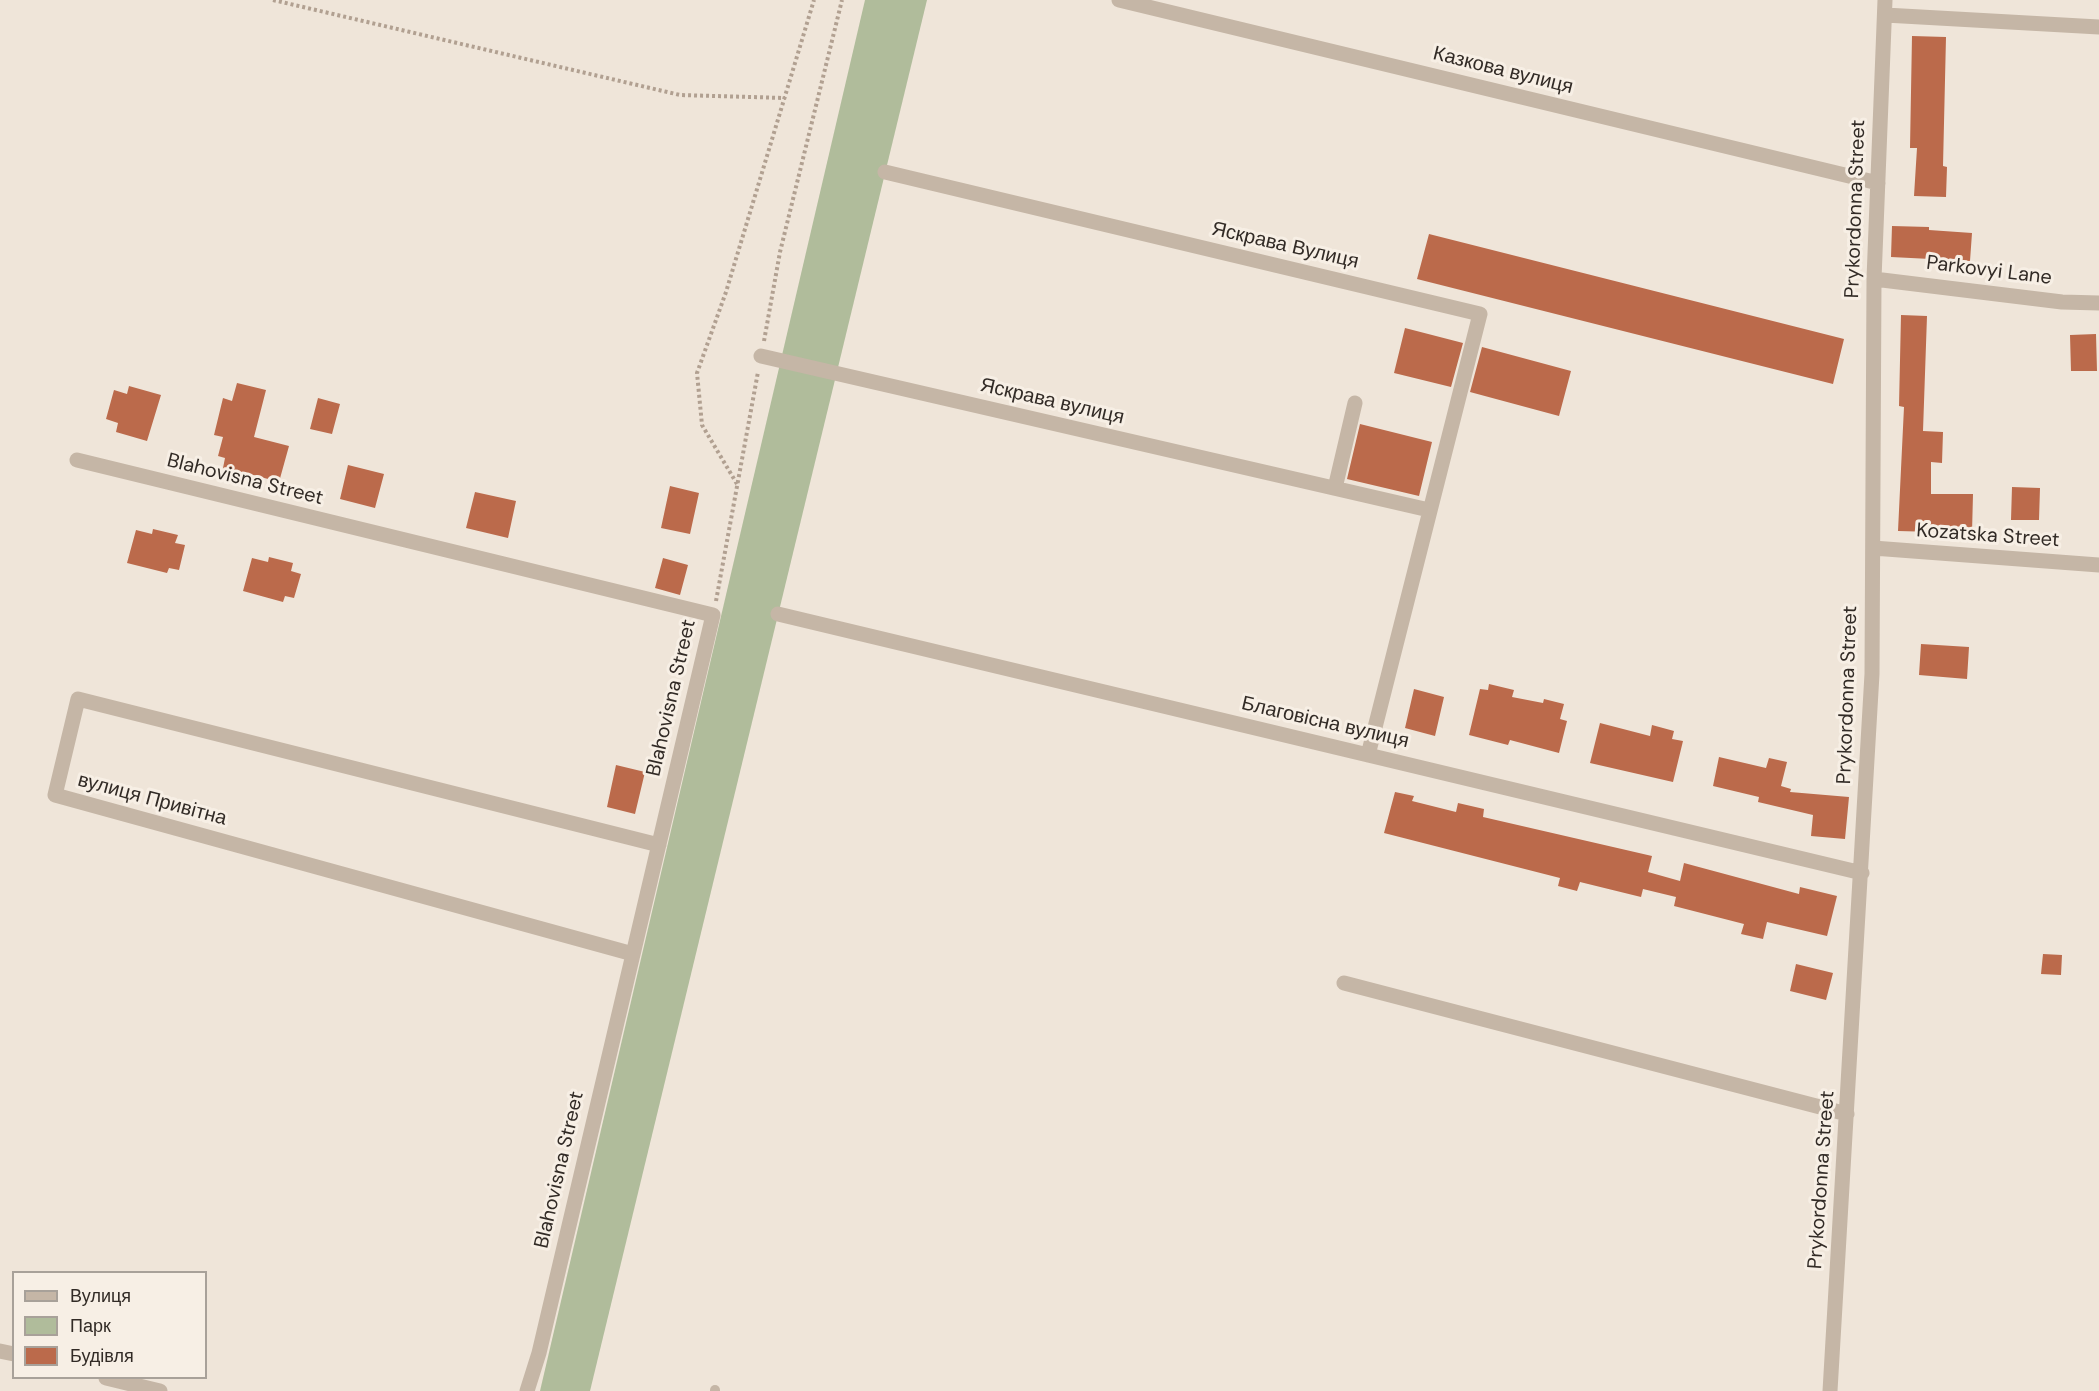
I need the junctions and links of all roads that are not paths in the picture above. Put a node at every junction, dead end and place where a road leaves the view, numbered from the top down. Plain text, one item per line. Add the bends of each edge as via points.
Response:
1 (1119, 0) edge
2 (1885, 7) edge
3 (2099, 27) edge
4 (885, 172) dead end
5 (1878, 183) junction
6 (1874, 279) junction
7 (2099, 303) edge
8 (761, 357) road end
9 (1355, 403) dead end
10 (77, 460) dead end
11 (1335, 488) junction
12 (1429, 510) junction
13 (1873, 548) junction
14 (2099, 565) edge
15 (778, 614) dead end
16 (1368, 755) junction
17 (659, 845) junction
18 (1862, 873) junction
19 (633, 954) junction
20 (1344, 983) dead end
21 (1847, 1114) junction
22 (114, 1379) edge
23 (159, 1391) edge
24 (527, 1391) edge
25 (1830, 1391) edge

1 - 5 street, Казкова вулиця
2 - 3 street
2 - 5 street, Prykordonna Street
4 - 12 street, Яскрава Вулиця via 1480,314
5 - 6 street, Prykordonna Street
6 - 7 street, Parkovyi Lane
6 - 13 street, Prykordonna Street
8 - 11 street, Яскрава вулиця
9 - 11 street
10 - 17 street, Blahovisna Street via 713,615
11 - 12 street, Яскрава вулиця
12 - 16 street
13 - 14 street, Kozatska Street
13 - 18 street, Prykordonna Street via 1872,674
15 - 16 street, Благовісна вулиця
16 - 18 street, Благовісна вулиця
17 - 19 street, Blahovisna Street
17 - 19 street, вулиця Привітна via 78,699 55,795
18 - 21 street, Prykordonna Street
19 - 24 street, Blahovisna Street
20 - 21 street
21 - 25 street, Prykordonna Street
22 - 23 street

